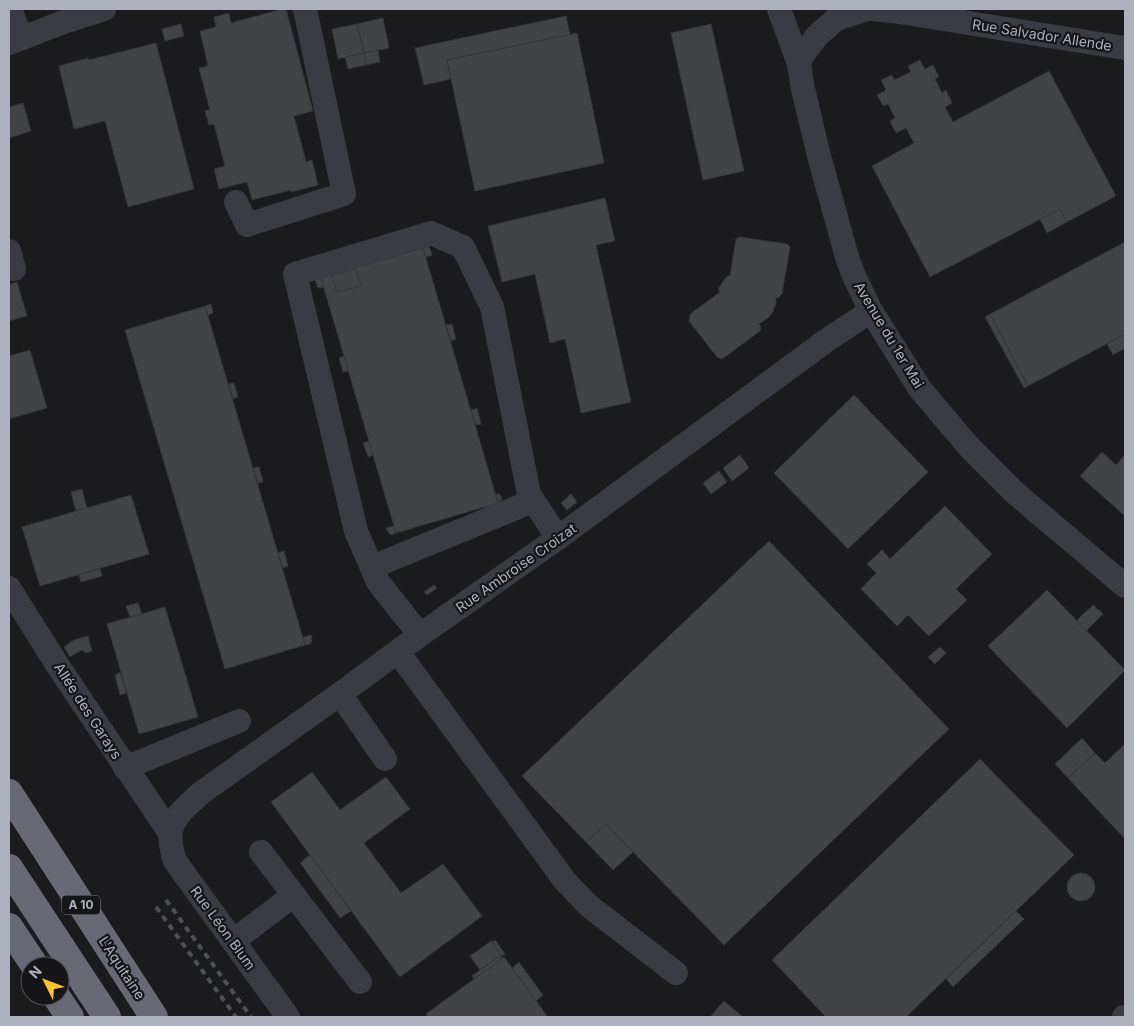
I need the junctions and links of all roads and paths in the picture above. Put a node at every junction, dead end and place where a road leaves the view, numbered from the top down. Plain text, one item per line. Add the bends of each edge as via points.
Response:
1 (10, 9) edge
2 (104, 9) edge
3 (305, 9) edge
4 (779, 9) edge
5 (867, 9) edge
6 (870, 9) edge
7 (15, 40) edge
8 (1125, 48) edge
9 (799, 64) junction
10 (236, 202) dead end
11 (871, 311) junction
12 (533, 501) junction
13 (558, 538) junction
14 (372, 567) junction
15 (1125, 586) edge
16 (9, 588) edge
17 (420, 636) junction
18 (398, 652) junction
19 (340, 694) junction
20 (239, 721) dead end
21 (385, 759) dead end
22 (125, 768) junction
23 (9, 793) edge
24 (170, 833) junction
25 (260, 852) dead end
26 (9, 868) edge
27 (294, 895) junction
28 (9, 927) edge
29 (233, 941) junction
30 (28, 956) edge
31 (676, 973) dead end
32 (360, 982) dead end
33 (63, 1006) edge
34 (70, 1017) edge
35 (107, 1017) edge
36 (154, 1017) edge
37 (288, 1017) edge

1 - 7 street
2 - 7 street
3 - 10 street via 344,194 247,225
4 - 9 street, Avenue du 1er Mai
5 - 9 street via 836,19 817,36
6 - 8 street, Rue Salvador Allende
9 - 11 street, Avenue du 1er Mai via 802,89 847,257
11 - 13 street, Rue Ambroise Croizat
11 - 15 street, Avenue du 1er Mai via 920,389 970,448 1014,492
12 - 13 street
12 - 14 street
12 - 14 street via 528,494 492,307 463,247 431,233 295,274 356,531
13 - 17 street, Rue Ambroise Croizat
14 - 17 street via 378,582
16 - 22 street, Allée des Garays
17 - 18 street, Rue Ambroise Croizat
18 - 19 street, Rue Ambroise Croizat
18 - 31 street via 565,881 589,906
19 - 21 street
19 - 24 street, Rue Ambroise Croizat via 201,794 174,821
20 - 22 street
22 - 24 street, Allée des Garays
23 - 36 highway, L'Aquitaine / A 10
24 - 29 street, Rue Léon Blum via 170,848 175,861
25 - 27 street
26 - 35 highway
27 - 29 street
27 - 32 street
28 - 30 highway
29 - 37 street, Rue Léon Blum
33 - 34 highway

